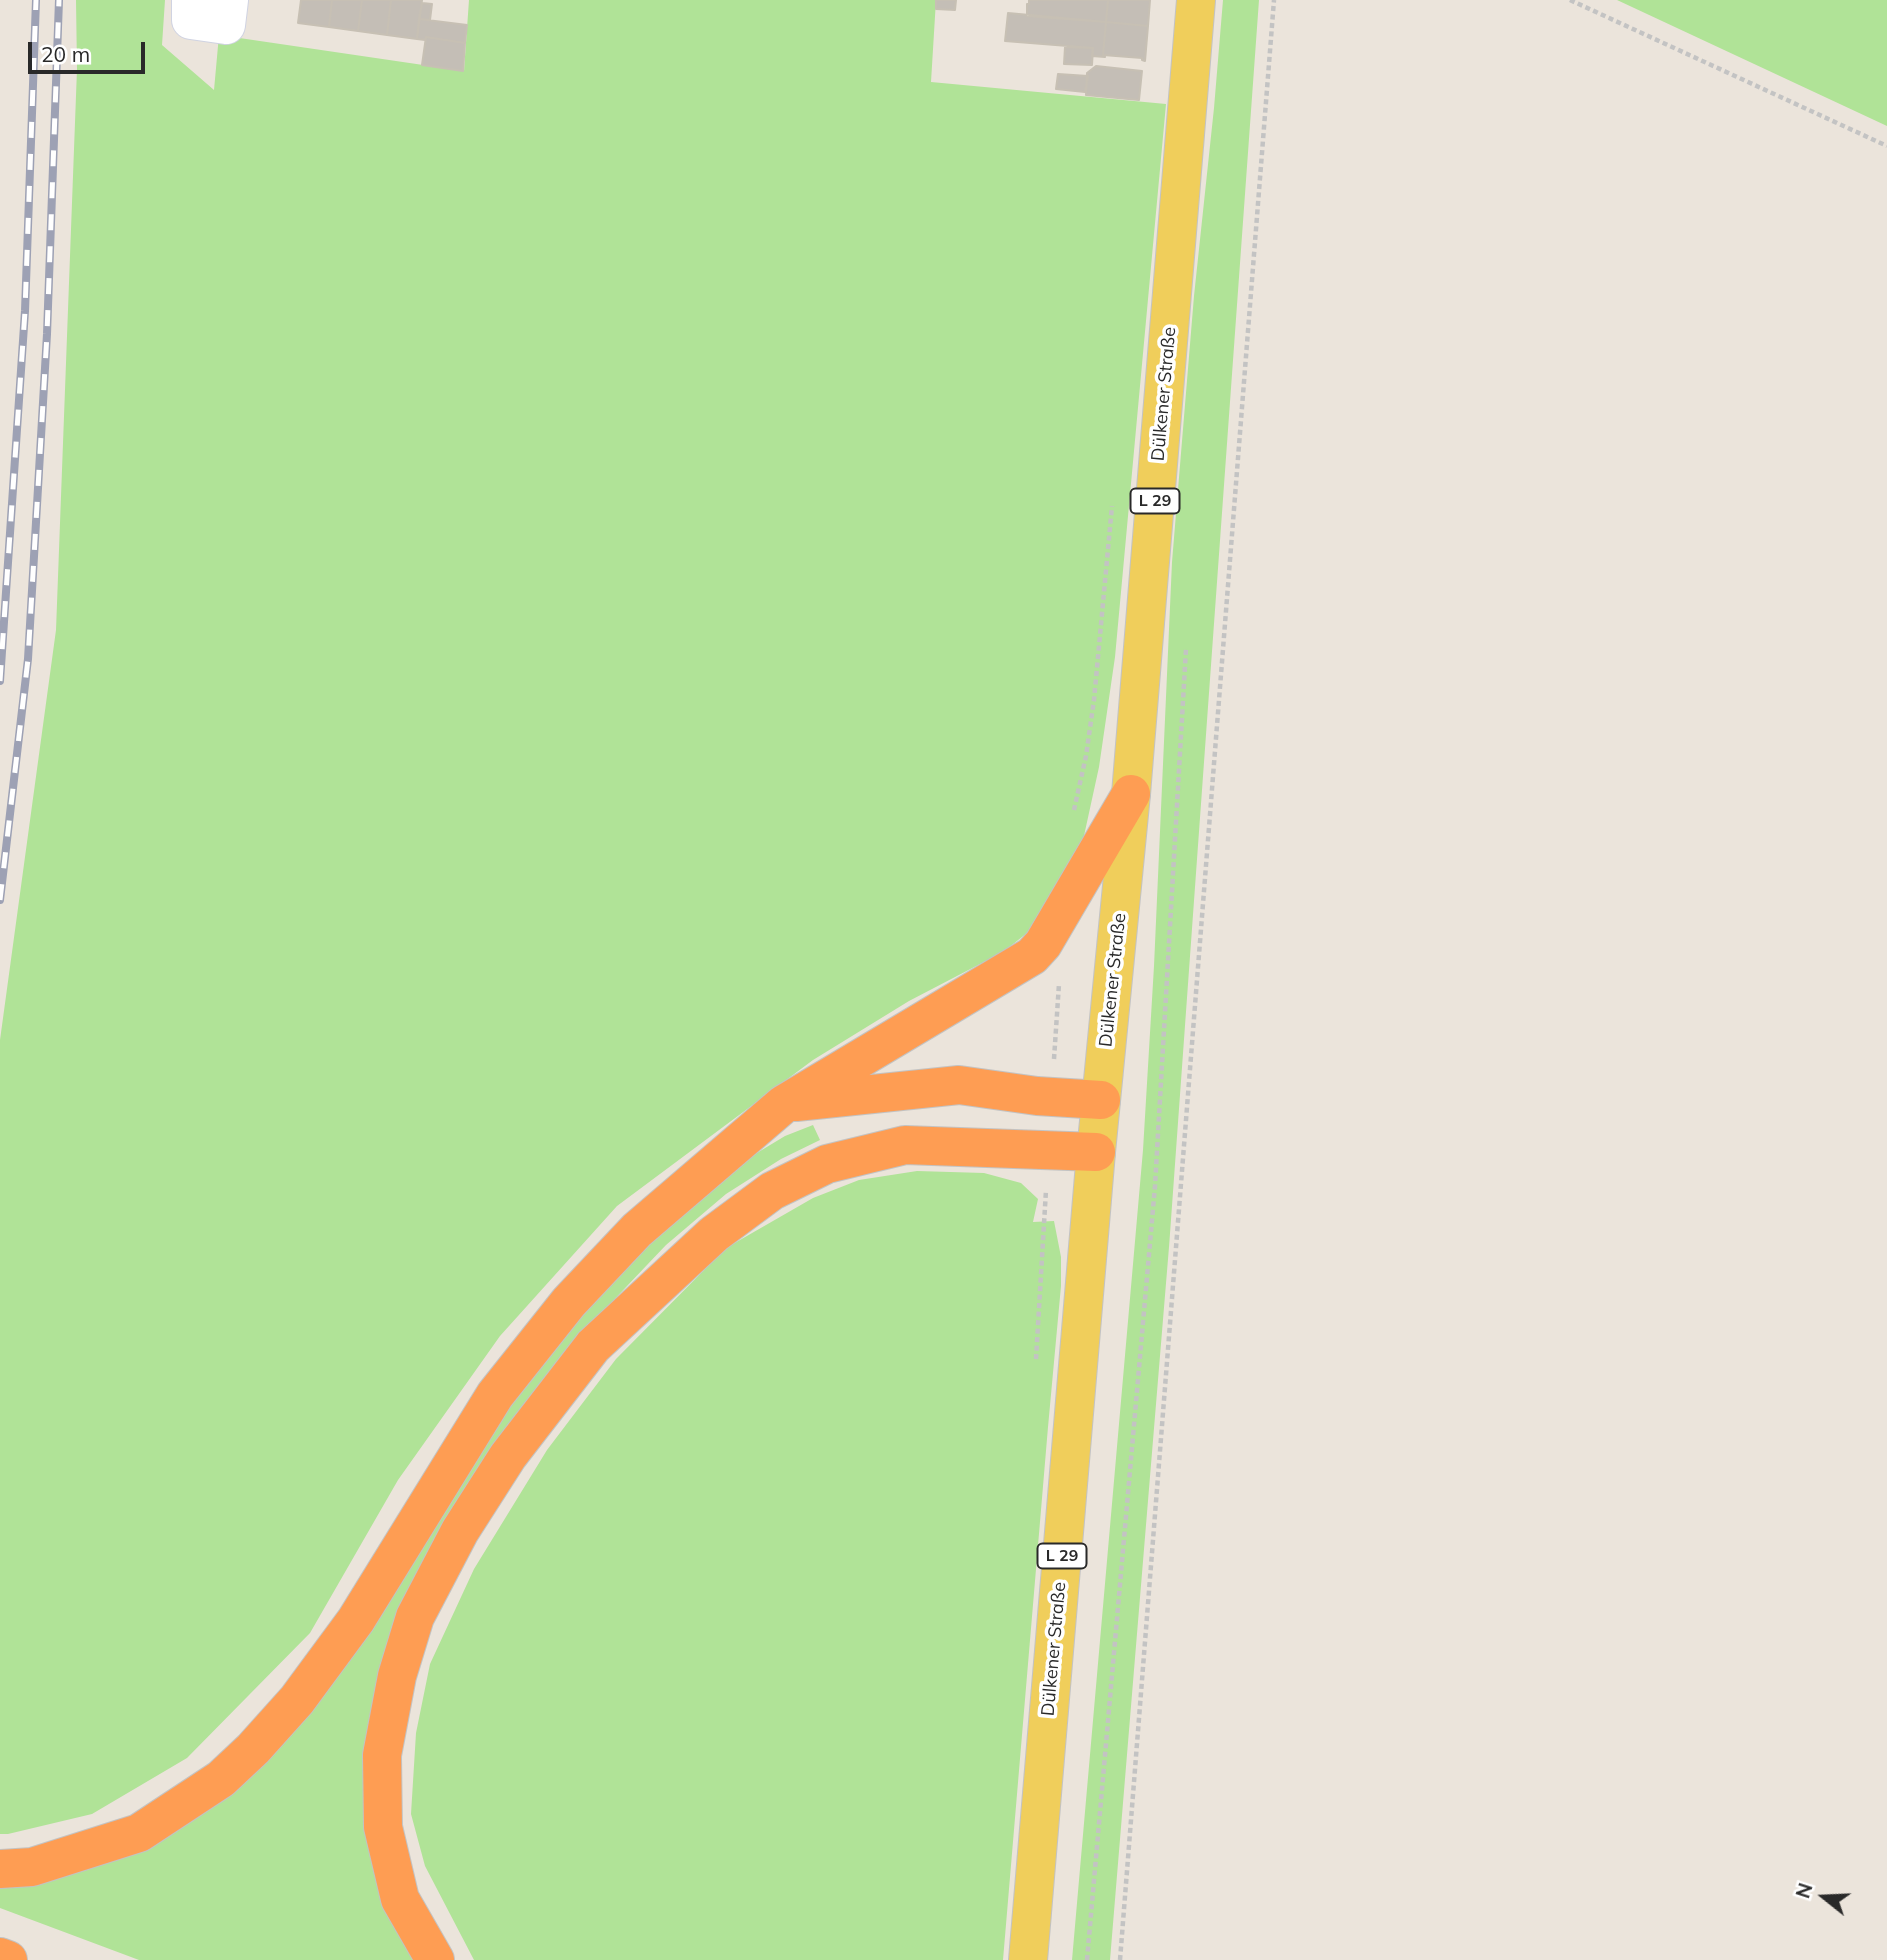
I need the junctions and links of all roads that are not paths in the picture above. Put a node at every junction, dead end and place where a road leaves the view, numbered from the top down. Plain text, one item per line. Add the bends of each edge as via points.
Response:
1 (191, 0) edge
2 (229, 0) edge
3 (1196, 0) edge
4 (1131, 794) junction
5 (1101, 1100) junction
6 (784, 1104) junction
7 (1096, 1152) junction
8 (0, 1869) edge
9 (0, 1957) edge
10 (8, 1960) edge
11 (435, 1960) edge
12 (1028, 1960) edge

1 - 2 street via 191,20 226,25
3 - 4 main road, Dülkener Straße / L 29
4 - 5 main road, Dülkener Straße / L 29
4 - 6 highway via 1032,956
5 - 6 highway via 959,1085
5 - 7 main road, Dülkener Straße / L 29
6 - 8 highway via 637,1230 569,1302 495,1395 356,1620 297,1700 253,1749 221,1779 139,1833 32,1867
7 - 11 highway via 905,1145 827,1164 772,1191 714,1234 593,1346 508,1456 460,1531 415,1616 397,1676 382,1755 383,1827 400,1899
7 - 12 main road, Dülkener Straße / L 29
9 - 10 highway

